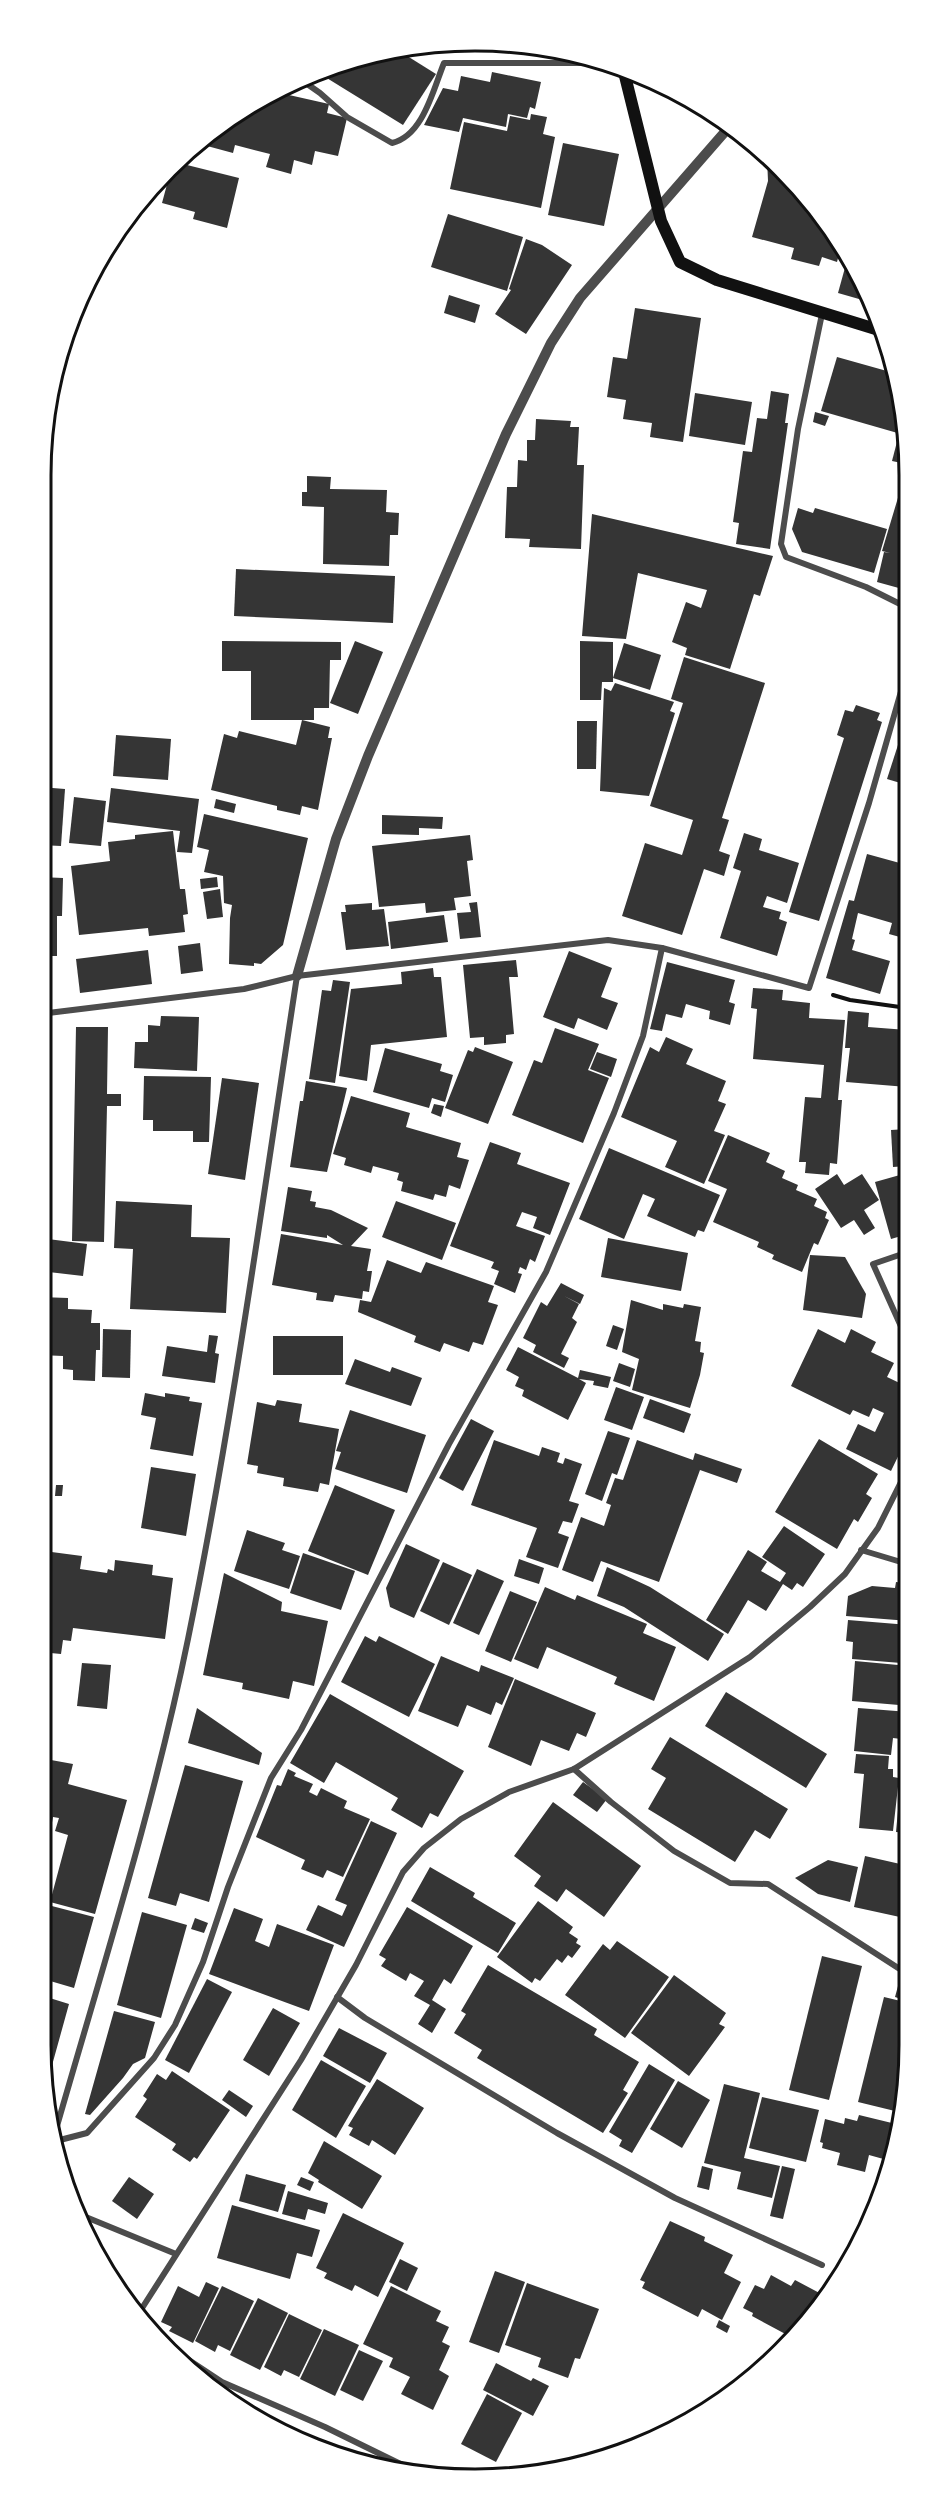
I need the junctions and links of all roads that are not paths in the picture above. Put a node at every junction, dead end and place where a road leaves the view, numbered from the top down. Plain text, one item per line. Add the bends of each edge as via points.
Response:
1 (576, 63) edge
2 (626, 79) edge
3 (309, 85) edge
4 (724, 132) edge
5 (658, 208) junction
6 (822, 314) junction
7 (872, 327) edge
8 (899, 604) edge
9 (899, 698) edge
10 (662, 948) junction
11 (297, 976) junction
12 (51, 1013) edge
13 (899, 1255) edge
14 (899, 1322) edge
15 (899, 1486) edge
16 (861, 1551) junction
17 (899, 1561) edge
18 (574, 1769) junction
19 (899, 1969) edge
20 (337, 1997) junction
21 (58, 2122) edge
22 (62, 2140) edge
23 (88, 2218) edge
24 (176, 2254) junction
25 (822, 2265) dead end
26 (142, 2307) edge
27 (196, 2365) edge
28 (397, 2462) edge

1 - 3 street via 444,63 423,115 403,140 392,143 347,117
2 - 5 main road
4 - 5 street
5 - 6 main road via 680,262 717,280
5 - 11 street via 580,298 551,343 506,434 368,756 336,839
6 - 7 main road
6 - 8 street via 798,429 781,544 786,557 867,587
9 - 10 street via 809,988
10 - 11 street via 608,940
10 - 22 street via 643,1036 546,1272 449,1444 301,1730 271,1778 203,1962 175,2025 154,2058 87,2133
11 - 12 street via 244,988
11 - 21 street via 233,1396 188,1641 149,1803
13 - 14 street via 873,1264
15 - 16 street via 878,1528
16 - 17 street
16 - 18 street via 845,1574 750,1656
18 - 19 street via 674,1851 730,1883 768,1884
18 - 20 street via 509,1792 461,1819 424,1848 403,1872
20 - 24 street
20 - 25 street via 365,2018 557,2133 675,2198
23 - 24 street
24 - 26 street
27 - 28 street via 222,2382

